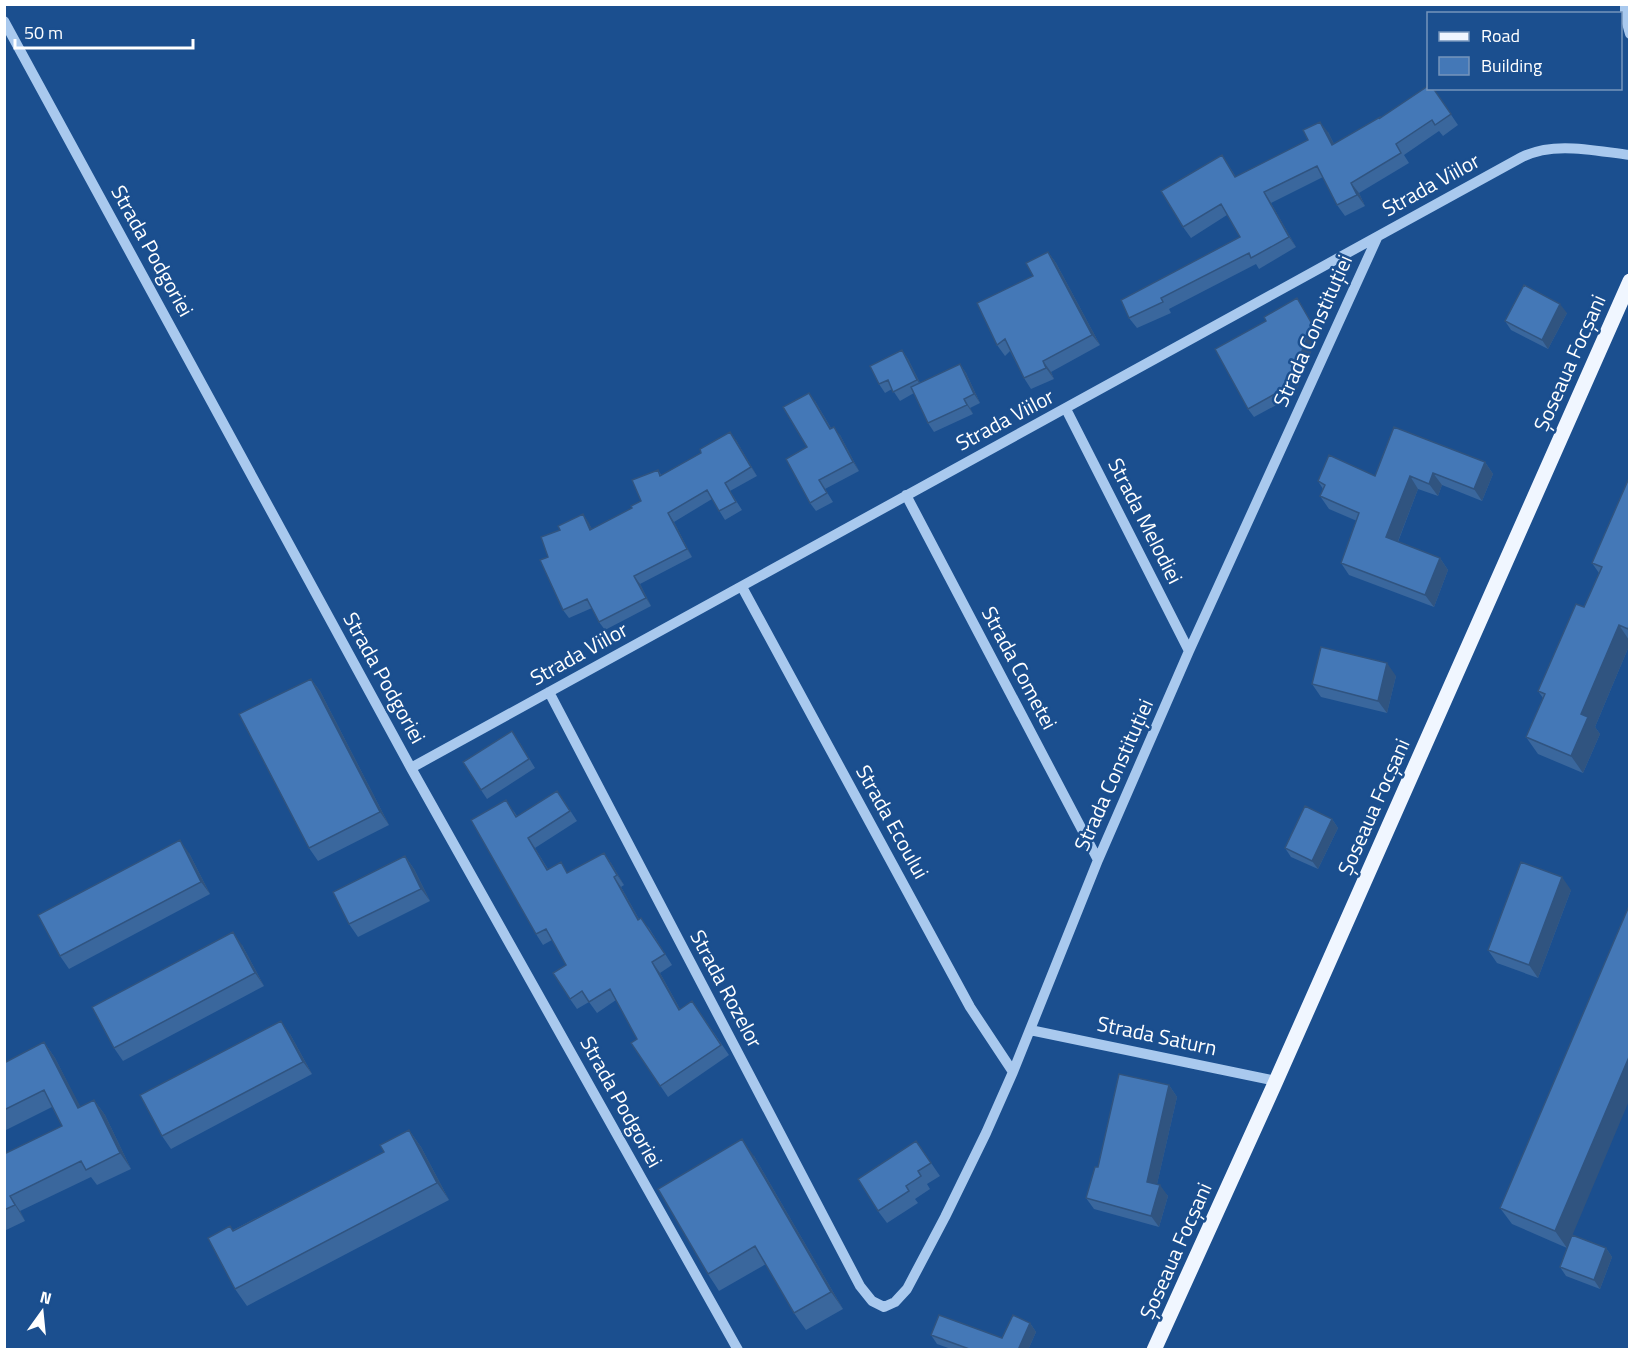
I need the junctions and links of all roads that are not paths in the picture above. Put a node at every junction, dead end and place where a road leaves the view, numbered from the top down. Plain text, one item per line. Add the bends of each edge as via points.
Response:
1 (1625, 4) edge
2 (4, 21) edge
3 (1629, 34) edge
4 (1629, 154) edge
5 (1377, 238) junction
6 (1629, 281) edge
7 (1066, 409) junction
8 (906, 495) junction
9 (742, 587) junction
10 (1189, 651) junction
11 (549, 692) junction
12 (411, 768) junction
13 (1098, 860) junction
14 (1030, 1030) junction
15 (1013, 1072) junction
16 (1276, 1081) junction
17 (872, 1301) joint
18 (738, 1350) edge
19 (1154, 1350) edge

1 - 3 street
2 - 12 street, Strada Podgoriei
4 - 5 street, Strada Viilor via 1560,148 1530,153
5 - 7 street, Strada Viilor
5 - 10 street, Strada Constituției
6 - 16 main road, Șoseaua Focșani
7 - 8 street, Strada Viilor
7 - 10 street, Strada Melodiei
8 - 9 street, Strada Viilor
8 - 13 street, Strada Cometei
9 - 11 street, Strada Viilor
9 - 15 street, Strada Ecoului via 970,1007
10 - 13 street, Strada Constituției
11 - 12 street, Strada Viilor
11 - 17 street, Strada Rozelor via 860,1286
12 - 18 street, Strada Podgoriei
13 - 14 street, Strada Constituției
14 - 15 street, Strada Constituției
14 - 16 street, Strada Saturn
15 - 17 street, Strada Constituției via 907,1289 884,1307
16 - 19 main road, Șoseaua Focșani

